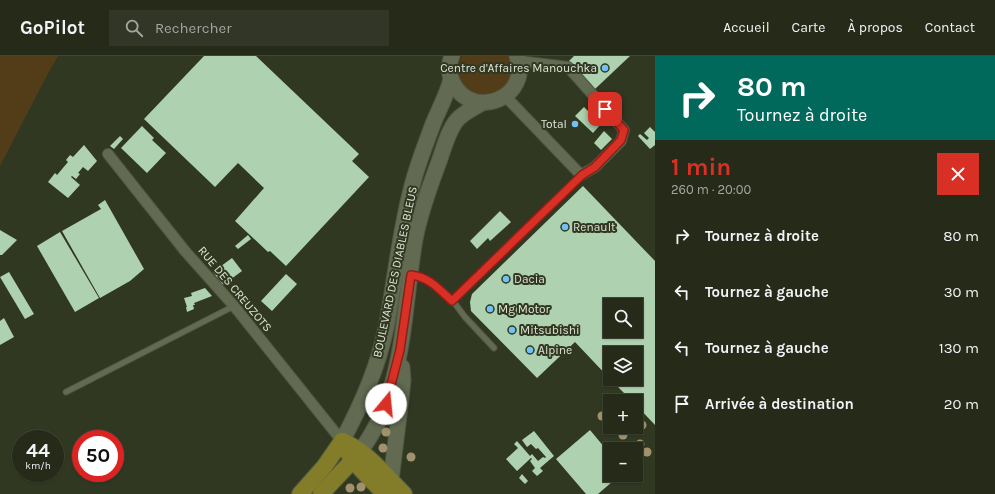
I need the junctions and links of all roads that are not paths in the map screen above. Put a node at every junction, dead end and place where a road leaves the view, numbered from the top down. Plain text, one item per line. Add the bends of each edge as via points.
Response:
1 (452, 56) edge
2 (518, 59) edge
3 (451, 79) junction
4 (505, 96) junction
5 (482, 103) junction
6 (108, 154) dead end
7 (582, 175) junction
8 (411, 275) junction
9 (452, 301) junction
10 (234, 306) junction
11 (494, 348) dead end
12 (400, 350) junction
13 (66, 392) dead end
14 (342, 441) junction
15 (357, 456) junction
16 (388, 487) edge
17 (300, 494) edge
18 (321, 494) edge
19 (404, 494) edge

1 - 3 main road, BOULEVARD DES DIABLES BLEUS via 449,69
2 - 4 main road via 520,71 517,81
2 - 7 street via 568,67 624,130 621,140 595,167
3 - 5 main road via 463,96
3 - 14 main road, BOULEVARD DES DIABLES BLEUS via 411,188 386,329 363,399
4 - 5 main road via 494,102
4 - 7 street
5 - 8 main road, BOULEVARD DES DIABLES BLEUS via 458,119 450,132 420,216
6 - 10 street, RUE DES CREUZOTS
7 - 9 lane
8 - 9 lane via 431,282
8 - 12 main road, BOULEVARD DES DIABLES BLEUS
9 - 11 lane
10 - 13 lane
10 - 14 street, RUE DES CREUZOTS
12 - 15 main road, BOULEVARD DES DIABLES BLEUS via 376,429
12 - 16 main road via 403,380
14 - 15 main road via 352,445
14 - 17 main road via 324,467
15 - 16 main road
15 - 18 main road
16 - 19 main road

